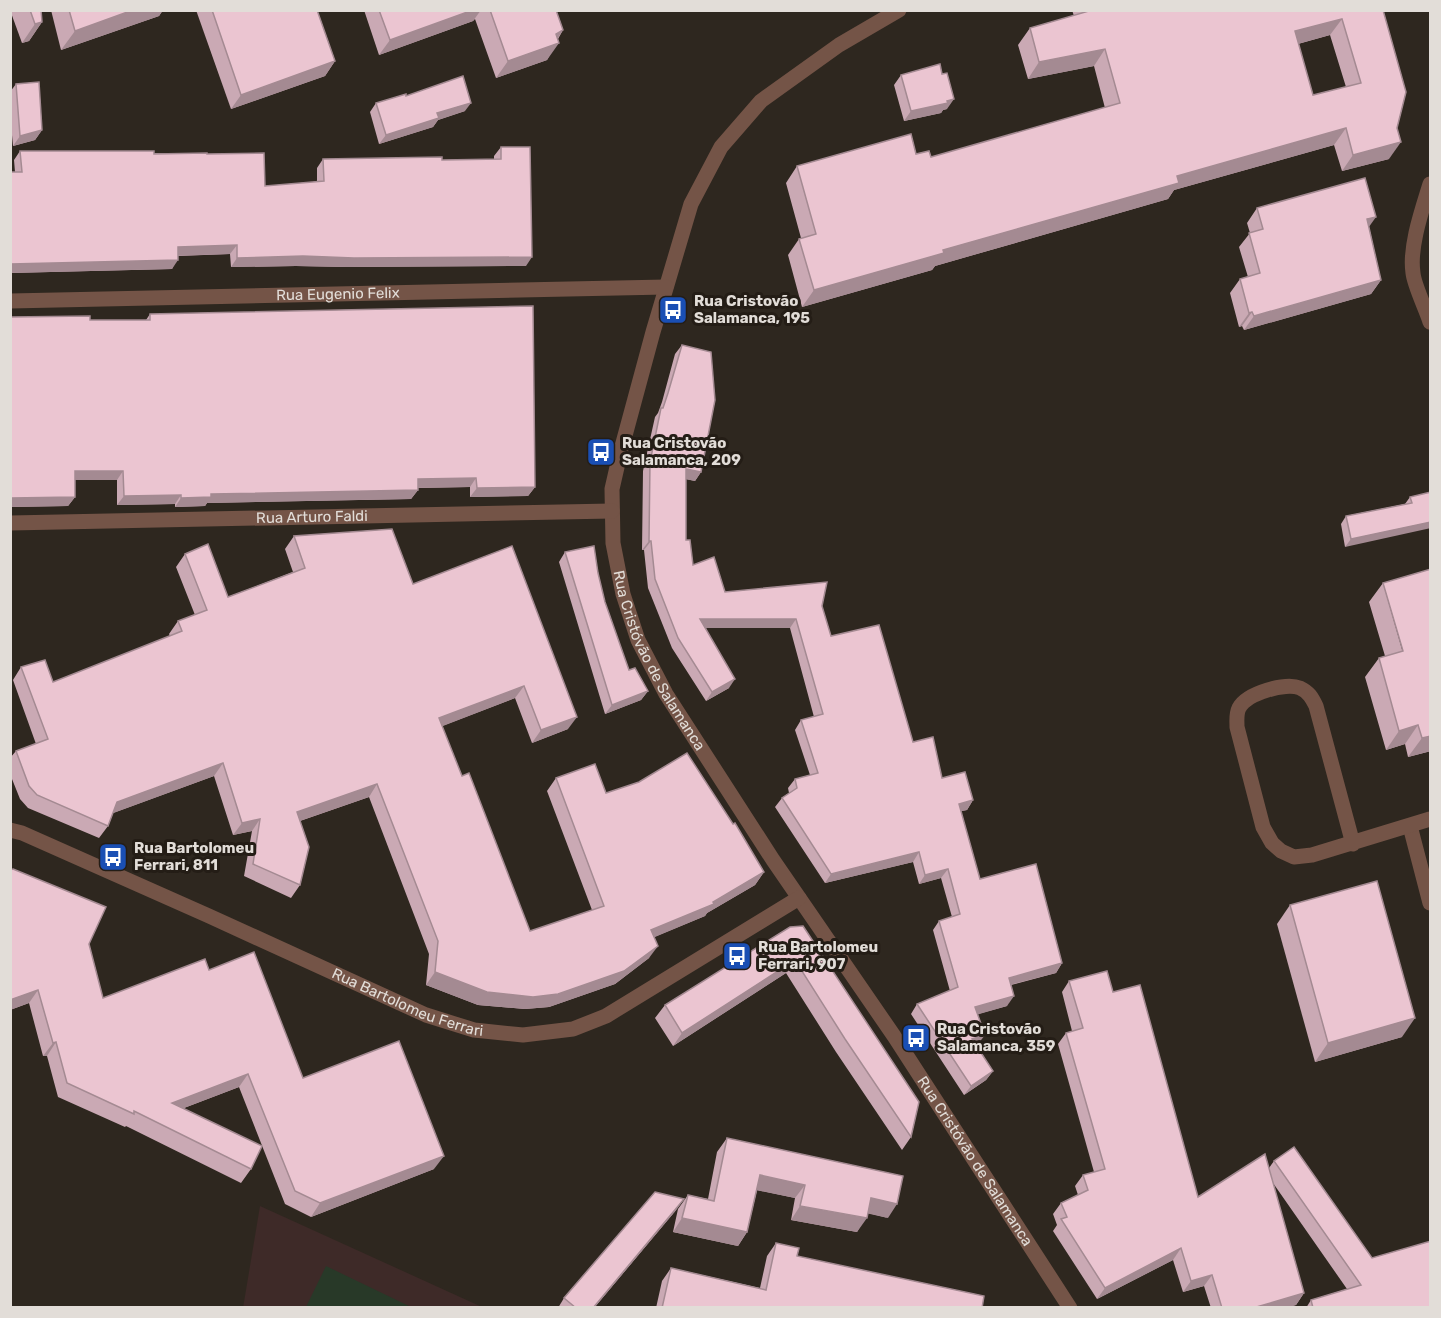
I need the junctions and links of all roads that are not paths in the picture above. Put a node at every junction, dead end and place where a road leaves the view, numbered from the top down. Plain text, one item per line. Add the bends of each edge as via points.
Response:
1 (899, 10) edge
2 (1431, 184) edge
3 (666, 287) junction
4 (10, 301) edge
5 (1431, 322) edge
6 (612, 511) junction
7 (10, 523) edge
8 (1431, 819) edge
9 (1410, 826) junction
10 (10, 830) edge
11 (1353, 844) junction
12 (799, 898) junction
13 (1431, 903) edge
14 (1070, 1308) edge

1 - 3 street, Rua Cristóvão de Salamanca via 839,45 761,101 721,147 691,204
2 - 5 street via 1420,216 1413,274
3 - 4 street, Rua Eugenio Felix
3 - 6 street, Rua Cristóvão de Salamanca via 620,454 612,489
6 - 7 street, Rua Arturo Faldi
6 - 12 street, Rua Cristóvão de Salamanca via 613,543 623,594 638,640 666,694
8 - 9 street
9 - 11 street
9 - 13 street
10 - 12 street, Rua Bartolomeu Ferrari via 426,1015 474,1030 523,1035 573,1029 606,1016
11 - 11 street via 1294,857 1272,843 1263,827 1237,727 1236,717 1246,699 1293,686 1311,696
12 - 14 street, Rua Cristóvão de Salamanca via 901,1046

